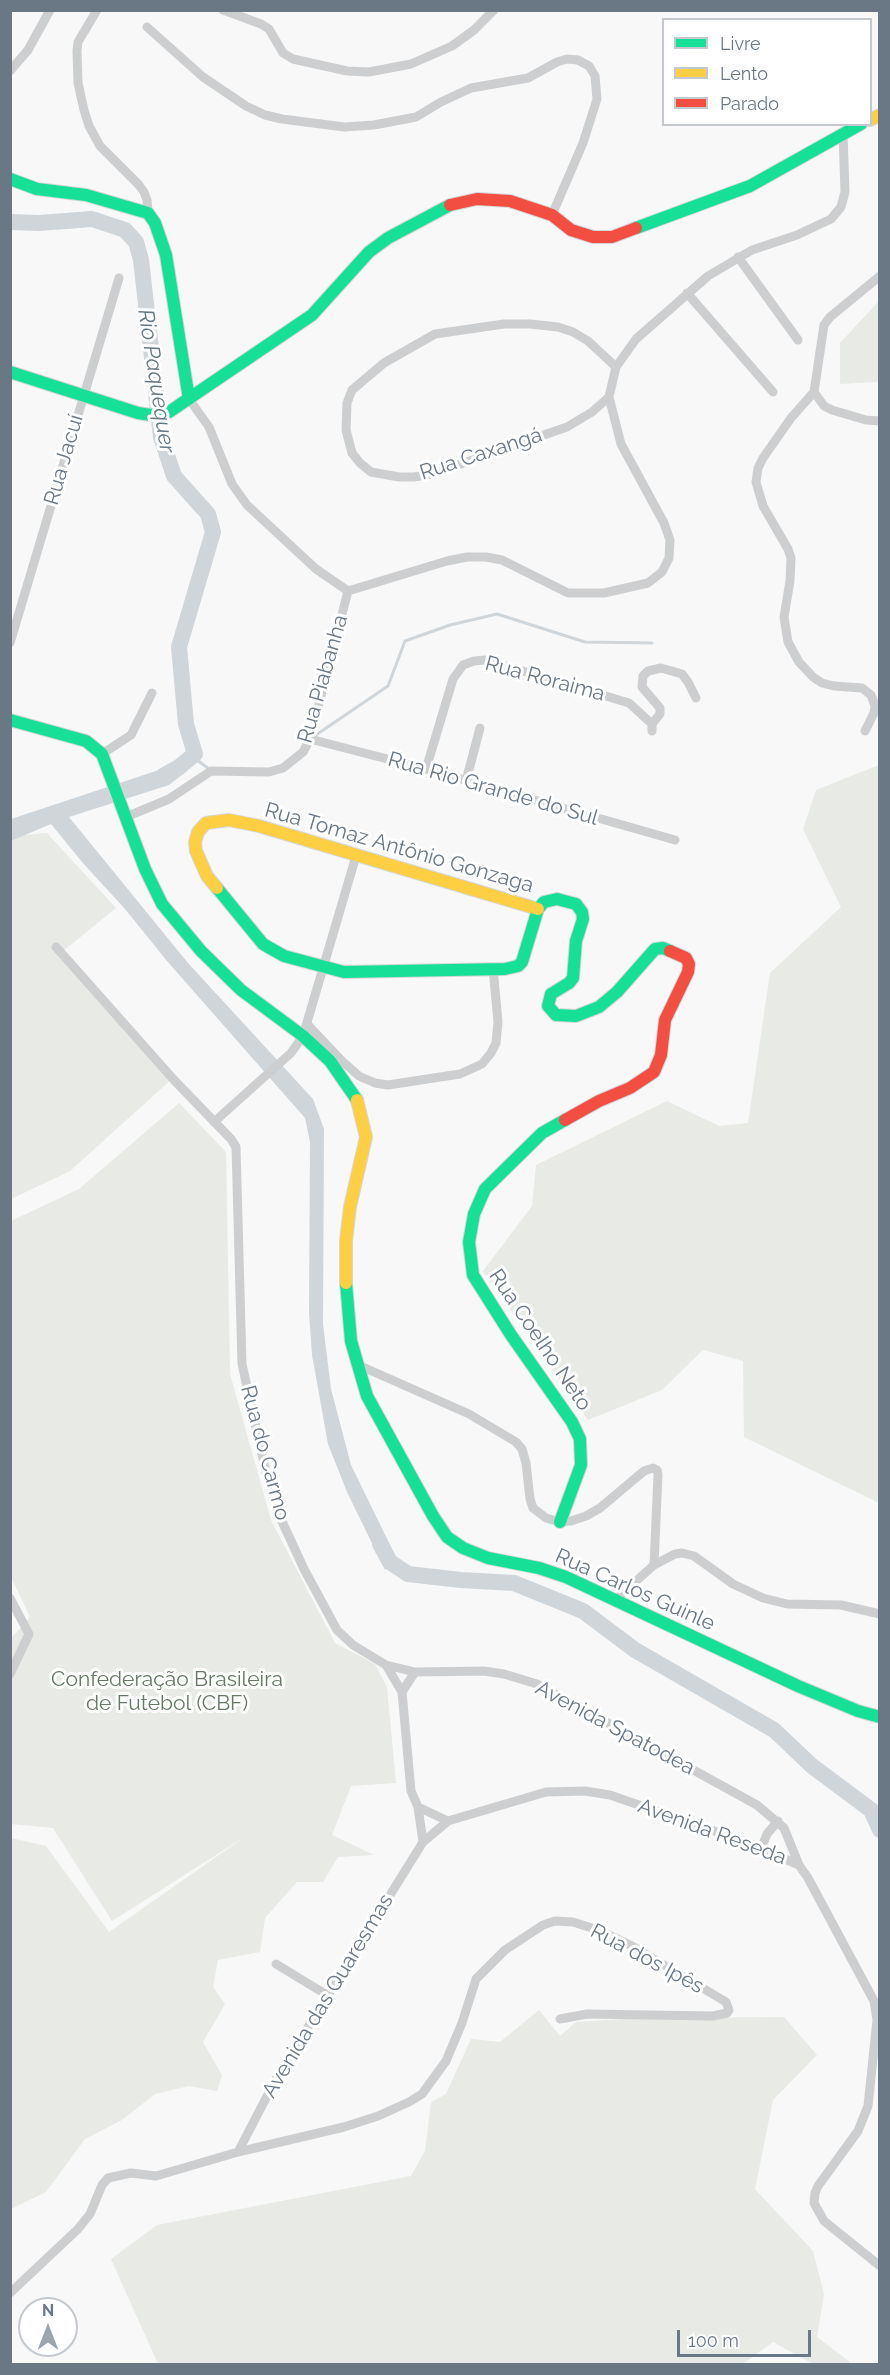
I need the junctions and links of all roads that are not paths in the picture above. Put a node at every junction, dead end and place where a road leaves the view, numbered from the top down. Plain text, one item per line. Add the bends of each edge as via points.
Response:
1 (50, 10) edge
2 (97, 10) edge
3 (223, 10) edge
4 (494, 10) edge
5 (147, 27) dead end
6 (10, 71) edge
7 (857, 126) edge
8 (843, 133) junction
9 (10, 179) edge
10 (148, 213) junction
11 (552, 215) junction
12 (738, 257) junction
13 (879, 276) edge
14 (119, 278) dead end
15 (687, 293) junction
16 (798, 340) dead end
17 (616, 367) junction
18 (10, 372) edge
19 (773, 392) dead end
20 (814, 392) junction
21 (82, 395) junction
22 (609, 397) junction
23 (189, 399) junction
24 (879, 420) edge
25 (348, 591) junction
26 (10, 643) edge
27 (152, 693) dead end
28 (696, 698) dead end
29 (10, 720) edge
30 (480, 728) dead end
31 (866, 731) dead end
32 (310, 739) junction
33 (102, 754) junction
34 (426, 769) junction
35 (466, 781) junction
36 (123, 811) junction
37 (675, 840) dead end
38 (356, 856) junction
39 (538, 909) junction
40 (56, 947) dead end
41 (324, 966) junction
42 (494, 968) junction
43 (307, 1024) junction
44 (303, 1036) junction
45 (214, 1122) junction
46 (356, 1364) junction
47 (560, 1522) junction
48 (654, 1565) junction
49 (10, 1598) edge
50 (616, 1599) junction
51 (879, 1614) edge
52 (386, 1665) junction
53 (415, 1672) junction
54 (10, 1674) edge
55 (402, 1692) junction
56 (879, 1718) edge
57 (418, 1807) junction
58 (448, 1821) junction
59 (778, 1821) junction
60 (423, 1842) junction
61 (761, 1849) junction
62 (800, 1865) junction
63 (276, 1964) dead end
64 (327, 1995) junction
65 (877, 2001) edge
66 (560, 2019) dead end
67 (238, 2152) junction
68 (879, 2266) edge
69 (10, 2293) edge

1 - 6 street via 28,50
2 - 10 street via 78,42 78,83 84,110 100,146 144,192
3 - 4 street via 261,24 283,53 293,59 369,72 411,64 452,46
5 - 11 street via 196,71 246,106 282,119 344,127 416,117 471,88 528,78 557,62 579,60 595,76 597,99
7 - 8 street
8 - 11 street via 750,186 612,237 579,234
8 - 12 street via 845,192 841,207 831,219
9 - 10 street via 37,189 86,195
10 - 23 street via 166,255
11 - 23 street via 510,201 477,199 454,203 369,252 312,315
12 - 15 street
12 - 16 street
13 - 20 street via 824,325
14 - 21 street, Rua Jacuí
15 - 17 street via 636,339
15 - 19 street
17 - 22 street
17 - 22 street, Rua Caxangá via 588,341 558,327 504,324 435,334 384,363 352,390 347,403 346,430 352,453 371,472 414,477 567,427
18 - 21 street
20 - 24 street via 832,410
20 - 31 street via 763,458 756,482 763,506 791,558 784,617 793,652 807,672 822,683 857,686 871,695 875,706
21 - 23 street via 151,415 169,412
21 - 26 street, Rua Jacuí
22 - 25 street via 621,444 670,540 669,558 662,572 648,583 604,593 568,593 502,560 467,557
23 - 25 street via 209,427 232,484 247,504 316,569
25 - 32 street, Rua Piabanha
27 - 33 street via 131,735
28 - 34 street, Rua Roraima via 682,674 661,668 648,671 642,687 660,708 652,728 639,710 612,697 486,660 474,661 463,665 453,679
29 - 33 street via 86,741
30 - 35 street
32 - 34 street, Rua Rio Grande do Sul
32 - 36 street, Rua Piabanha via 303,753 283,768 257,774 211,771 169,799
33 - 36 street, Rua Carlos Guinle
34 - 35 street, Rua Rio Grande do Sul
35 - 37 street, Rua Rio Grande do Sul
36 - 44 street, Rua Carlos Guinle via 153,887 179,926 241,990
38 - 39 street, Rua Tomaz Antônio Gonzaga
38 - 41 street
38 - 41 street, Rua Tomaz Antônio Gonzaga via 229,820 206,823 195,842 207,876 263,944 284,956
39 - 42 street, Rua Tomaz Antônio Gonzaga via 522,962 513,968
39 - 47 street, Rua Coelho Neto via 544,902 557,899 570,902 582,912 573,978 551,994 549,1000 548,1006 556,1015 576,1016 599,1007 655,949 678,954 689,964 665,1020 661,1055 654,1072 542,1133 485,1189 474,1214 469,1242 473,1275 580,1439 581,1465
40 - 45 street, Rua do Carmo
41 - 42 street, Rua Tomaz Antônio Gonzaga via 363,973
41 - 43 street
42 - 43 street via 496,1043 482,1064 460,1074 388,1085 375,1083 359,1076
43 - 44 street
44 - 45 street via 291,1053
44 - 46 street, Rua Carlos Guinle via 344,1080 357,1101 364,1126 365,1144 346,1241 348,1315
45 - 52 street, Rua do Carmo via 231,1139 238,1158 242,1364 275,1505 337,1630
46 - 47 street via 469,1414 516,1442 526,1463 533,1508
46 - 50 street, Rua Carlos Guinle via 367,1396 447,1537 488,1558 566,1576
47 - 48 street via 600,1508 644,1471 653,1468 658,1475
48 - 50 street
48 - 51 street via 682,1553 694,1556 733,1584 763,1598 787,1604 841,1605
49 - 54 street via 29,1634
50 - 56 street, Rua Carlos Guinle via 798,1686
52 - 53 street, Avenida Spatodea
52 - 55 street, Rua do Carmo
53 - 55 street
53 - 59 street, Avenida Spatodea via 484,1671 537,1684 757,1805
55 - 57 street, Rua do Carmo via 411,1791
57 - 58 street
57 - 60 street, Rua do Carmo
58 - 60 street, Avenida Reseda
58 - 61 street, Avenida Reseda via 546,1792 585,1791 620,1798
59 - 61 street via 766,1834
59 - 62 street, Avenida Spatodea
60 - 64 street, Avenida das Quaresmas
61 - 62 street, Avenida Reseda
62 - 65 street, Avenida Reseda
63 - 64 street
64 - 67 street, Avenida das Quaresmas via 277,2077
65 - 68 street, Avenida Reseda via 868,2106 858,2131 818,2186 814,2203 824,2221
66 - 67 street, Rua dos Ipês via 587,2014 713,2016 729,2010 726,2002 634,1947 601,1931 555,1921 505,1950 476,1979 446,2061 422,2094 378,2116 344,2127
67 - 69 street via 156,2176 131,2174 108,2178 78,2229

